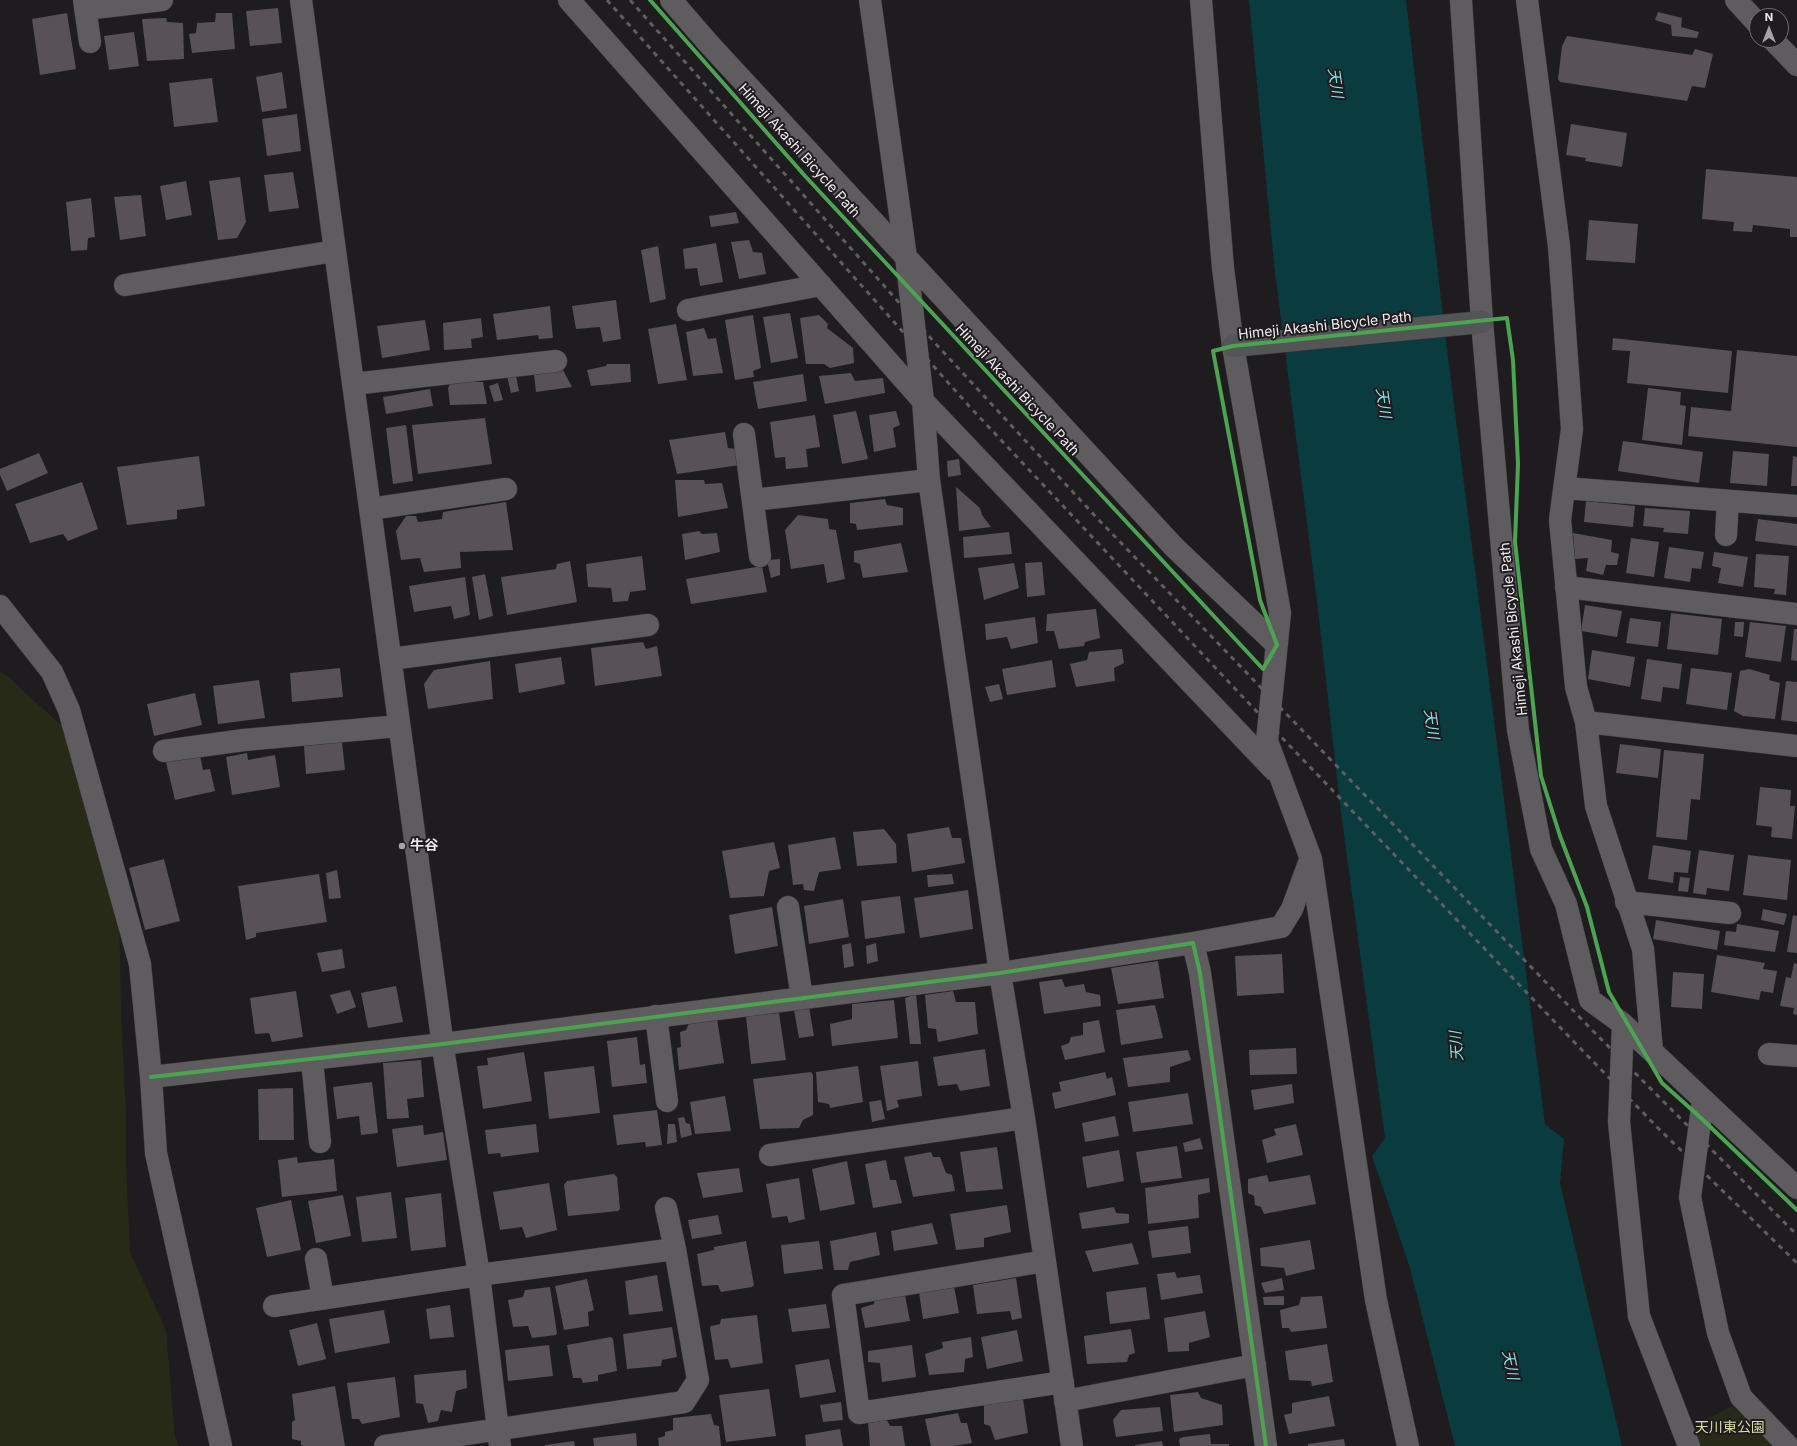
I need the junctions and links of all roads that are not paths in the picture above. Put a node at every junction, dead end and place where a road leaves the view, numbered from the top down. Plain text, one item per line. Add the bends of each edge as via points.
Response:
1 (162, 0) edge
2 (301, 0) edge
3 (569, 0) edge
4 (671, 0) edge
5 (870, 0) edge
6 (1201, 0) edge
7 (1461, 0) edge
8 (1527, 0) edge
9 (1736, 0) edge
10 (85, 5) edge
11 (1749, 14) edge
12 (90, 42) dead end
13 (1781, 48) edge
14 (1797, 65) edge
15 (335, 251) junction
16 (906, 257) junction
17 (125, 285) dead end
18 (821, 285) junction
19 (688, 310) dead end
20 (1482, 322) junction
21 (1233, 346) junction
22 (556, 361) dead end
23 (353, 384) junction
24 (923, 401) junction
25 (744, 434) dead end
26 (929, 480) junction
27 (1565, 488) junction
28 (506, 489) dead end
29 (753, 500) junction
30 (1728, 501) junction
31 (1797, 506) edge
32 (370, 509) junction
33 (1726, 535) dead end
34 (760, 556) dead end
35 (1566, 587) junction
36 (0, 606) edge
37 (1797, 614) edge
38 (648, 626) dead end
39 (1277, 645) junction
40 (391, 659) junction
41 (1586, 722) junction
42 (399, 726) junction
43 (1797, 746) edge
44 (164, 751) dead end
45 (1280, 777) junction
46 (1311, 859) junction
47 (1626, 902) junction
48 (788, 907) dead end
49 (1730, 912) dead end
50 (1193, 943) junction
51 (1000, 973) junction
52 (802, 998) junction
53 (656, 1016) junction
54 (1622, 1024) junction
55 (442, 1044) junction
56 (1652, 1051) junction
57 (1769, 1054) dead end
58 (1797, 1056) edge
59 (312, 1060) junction
60 (152, 1077) junction
61 (1703, 1100) junction
62 (667, 1101) dead end
63 (1024, 1118) junction
64 (320, 1142) dead end
65 (770, 1155) dead end
66 (1797, 1188) edge
67 (666, 1208) dead end
68 (675, 1249) junction
69 (316, 1259) dead end
70 (1045, 1261) junction
71 (479, 1276) junction
72 (322, 1298) junction
73 (274, 1306) dead end
74 (1255, 1365) junction
75 (1064, 1392) junction
76 (498, 1438) edge
77 (221, 1446) edge
78 (389, 1446) edge
79 (1072, 1446) edge
80 (1266, 1446) edge
81 (1408, 1446) edge
82 (1689, 1446) edge
83 (1788, 1446) edge

1 - 10 street
2 - 15 street
3 - 18 street
4 - 16 street
5 - 16 street
6 - 21 street via 1222,268
7 - 20 street
8 - 27 street via 1559,253 1572,429
9 - 11 street
10 - 12 street
13 - 14 street
15 - 17 street
15 - 23 street
16 - 24 street
16 - 39 street via 1174,547
18 - 19 street
18 - 24 street
20 - 21 main road, Himeji Akashi Bicycle Path
20 - 54 street via 1518,730 1541,849 1566,904 1590,1000
21 - 39 street via 1280,613
22 - 23 street
23 - 32 street
24 - 26 street
24 - 45 street
25 - 29 street
26 - 29 street
26 - 51 street
27 - 30 street
27 - 35 street via 1560,520
28 - 32 street
29 - 34 street
30 - 31 street
30 - 33 street
32 - 40 street
35 - 37 street
35 - 41 street via 1576,687
36 - 60 street via 52,672 68,710 140,964
38 - 40 street
39 - 45 street via 1267,741
40 - 42 street
41 - 43 street
41 - 47 street via 1596,806
42 - 44 street via 244,740
42 - 55 street
45 - 46 street
46 - 50 street via 1292,909 1281,927
46 - 81 street via 1376,1300
47 - 49 street
47 - 56 street via 1643,949
48 - 52 street
50 - 51 street
50 - 74 street via 1200,973
51 - 52 street
51 - 63 street
52 - 53 street
53 - 55 street
53 - 62 street
54 - 56 street
54 - 82 street via 1619,1122 1639,1316
55 - 59 street
55 - 71 street
56 - 61 street
57 - 58 street
59 - 60 street
59 - 64 street
60 - 77 street via 156,1153
61 - 66 street
61 - 83 street via 1690,1197 1718,1333 1741,1397
63 - 65 street
63 - 70 street
67 - 68 street
68 - 71 street
68 - 76 street via 698,1380 684,1402
69 - 72 street
70 - 75 street
70 - 75 street via 843,1295 859,1412
71 - 72 street
71 - 76 street
72 - 73 street
74 - 75 street
74 - 80 street
75 - 79 street
76 - 78 street

